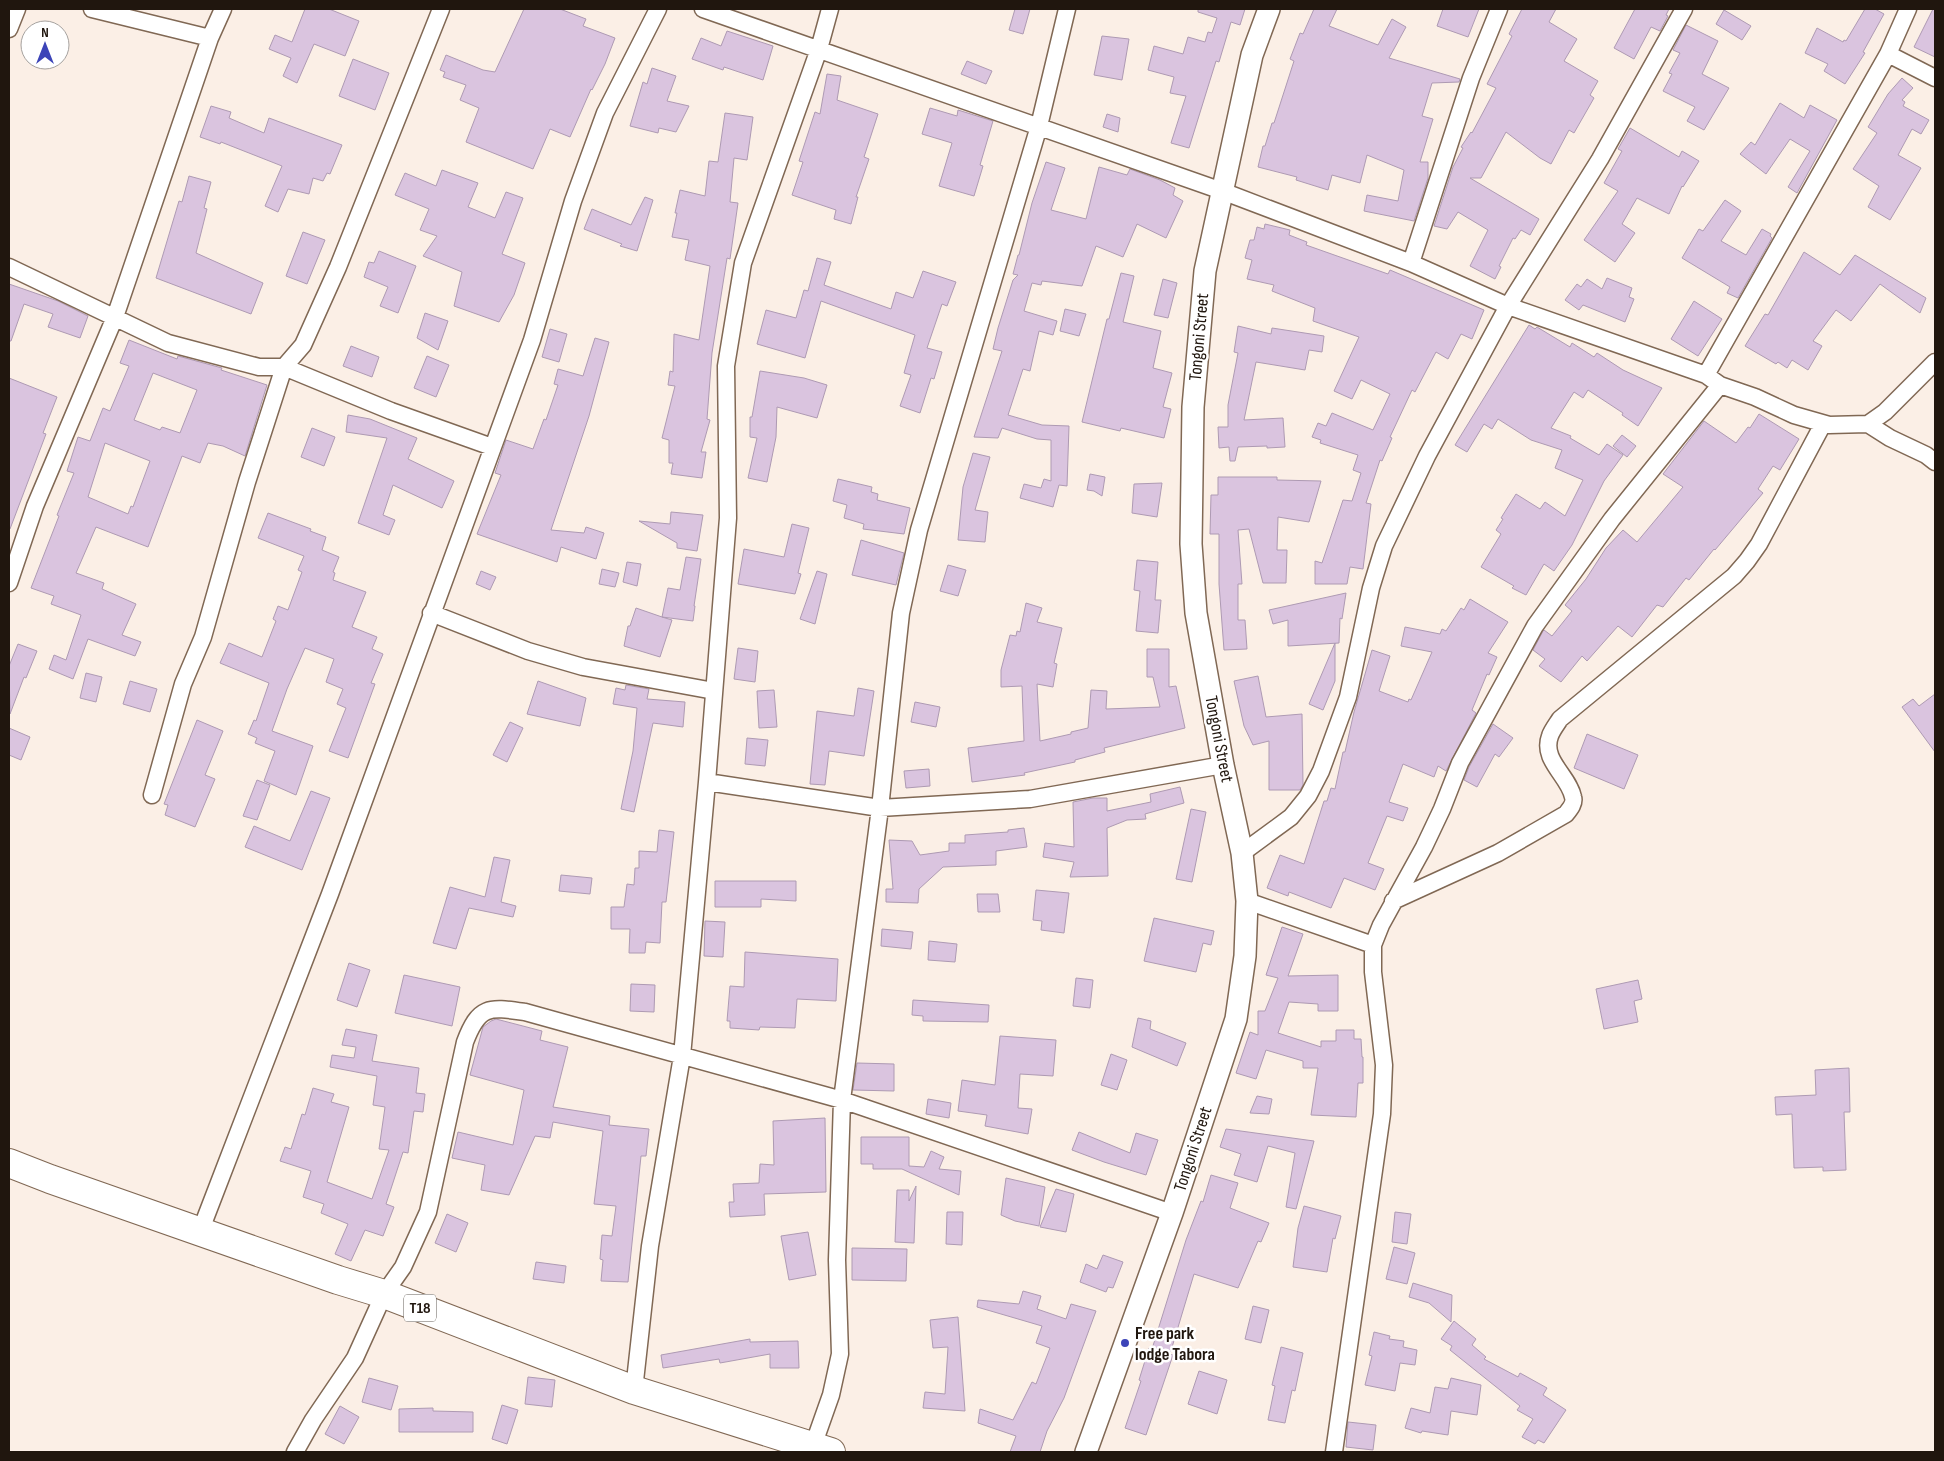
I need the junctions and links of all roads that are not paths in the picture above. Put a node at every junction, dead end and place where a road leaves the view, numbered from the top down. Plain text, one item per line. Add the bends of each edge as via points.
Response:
1 (17, 9) edge
2 (92, 9) edge
3 (223, 9) edge
4 (441, 9) edge
5 (658, 9) edge
6 (703, 9) edge
7 (830, 9) edge
8 (1067, 9) edge
9 (1269, 9) edge
10 (1499, 9) edge
11 (1684, 9) edge
12 (1908, 9) edge
13 (9, 29) edge
14 (210, 38) junction
15 (819, 49) junction
16 (1888, 54) junction
17 (1935, 78) edge
18 (1039, 126) junction
19 (1222, 191) junction
20 (1412, 263) junction
21 (9, 266) edge
22 (1508, 306) junction
23 (115, 317) junction
24 (1935, 362) edge
25 (284, 367) junction
26 (1706, 375) junction
27 (1720, 385) junction
28 (1823, 424) junction
29 (1868, 424) junction
30 (492, 447) junction
31 (1935, 462) edge
32 (9, 583) edge
33 (431, 613) junction
34 (714, 691) junction
35 (1224, 765) junction
36 (707, 782) junction
37 (152, 795) dead end
38 (880, 808) junction
39 (1242, 852) junction
40 (1247, 900) junction
41 (1393, 901) junction
42 (1372, 945) junction
43 (682, 1056) junction
44 (842, 1100) junction
45 (9, 1163) edge
46 (1172, 1213) junction
47 (200, 1232) junction
48 (384, 1294) junction
49 (634, 1390) junction
50 (822, 1449) edge
51 (295, 1452) edge
52 (1086, 1452) edge
53 (1334, 1452) edge

1 - 13 street
2 - 14 street
3 - 14 street
4 - 25 street via 304,345
5 - 30 street via 602,122 572,201 532,340
6 - 15 street
7 - 15 street
8 - 18 street
9 - 19 street, Tongoni Street via 1252,55
10 - 20 street via 1471,78
11 - 22 street via 1600,159
12 - 16 street
14 - 23 street
15 - 18 street
15 - 34 street via 743,263 726,366 728,518
16 - 17 street
16 - 26 street
18 - 19 street
18 - 38 street via 919,530 901,613
19 - 20 street
19 - 35 street, Tongoni Street via 1205,271 1193,406 1191,544 1196,613
20 - 22 street
21 - 23 street
22 - 26 street
22 - 39 street via 1384,546 1371,588 1348,697 1321,771 1308,796 1291,817
23 - 25 street via 168,343 200,353 259,367
23 - 32 street via 35,506
24 - 29 street
25 - 30 street via 391,411
25 - 37 street via 203,636 183,684
26 - 27 street
27 - 28 street
27 - 41 street via 1612,519 1535,626 1460,763 1424,847
28 - 29 street
28 - 41 street via 1759,544 1734,576 1560,719 1549,744 1551,757 1574,797 1566,814 1498,852
29 - 31 street
30 - 33 street
33 - 34 street via 565,662
33 - 47 street via 330,894
34 - 36 street
35 - 38 street via 1030,799
35 - 39 street, Tongoni Street
36 - 38 street
36 - 43 street
38 - 44 street
39 - 40 street, Tongoni Street
40 - 42 street
40 - 46 street, Tongoni Street via 1245,956 1236,1019
41 - 42 street
42 - 53 street via 1372,972 1384,1065 1382,1114
43 - 44 street
43 - 48 street via 525,1012 497,1008 478,1016 466,1042 428,1212 404,1267
43 - 49 street via 650,1246
44 - 46 street
44 - 50 street via 837,1260 840,1354
45 - 47 highway, T18
46 - 52 street, Tongoni Street
47 - 48 highway, T18
48 - 49 highway, T18
48 - 51 street via 355,1358
49 - 50 highway, T18

